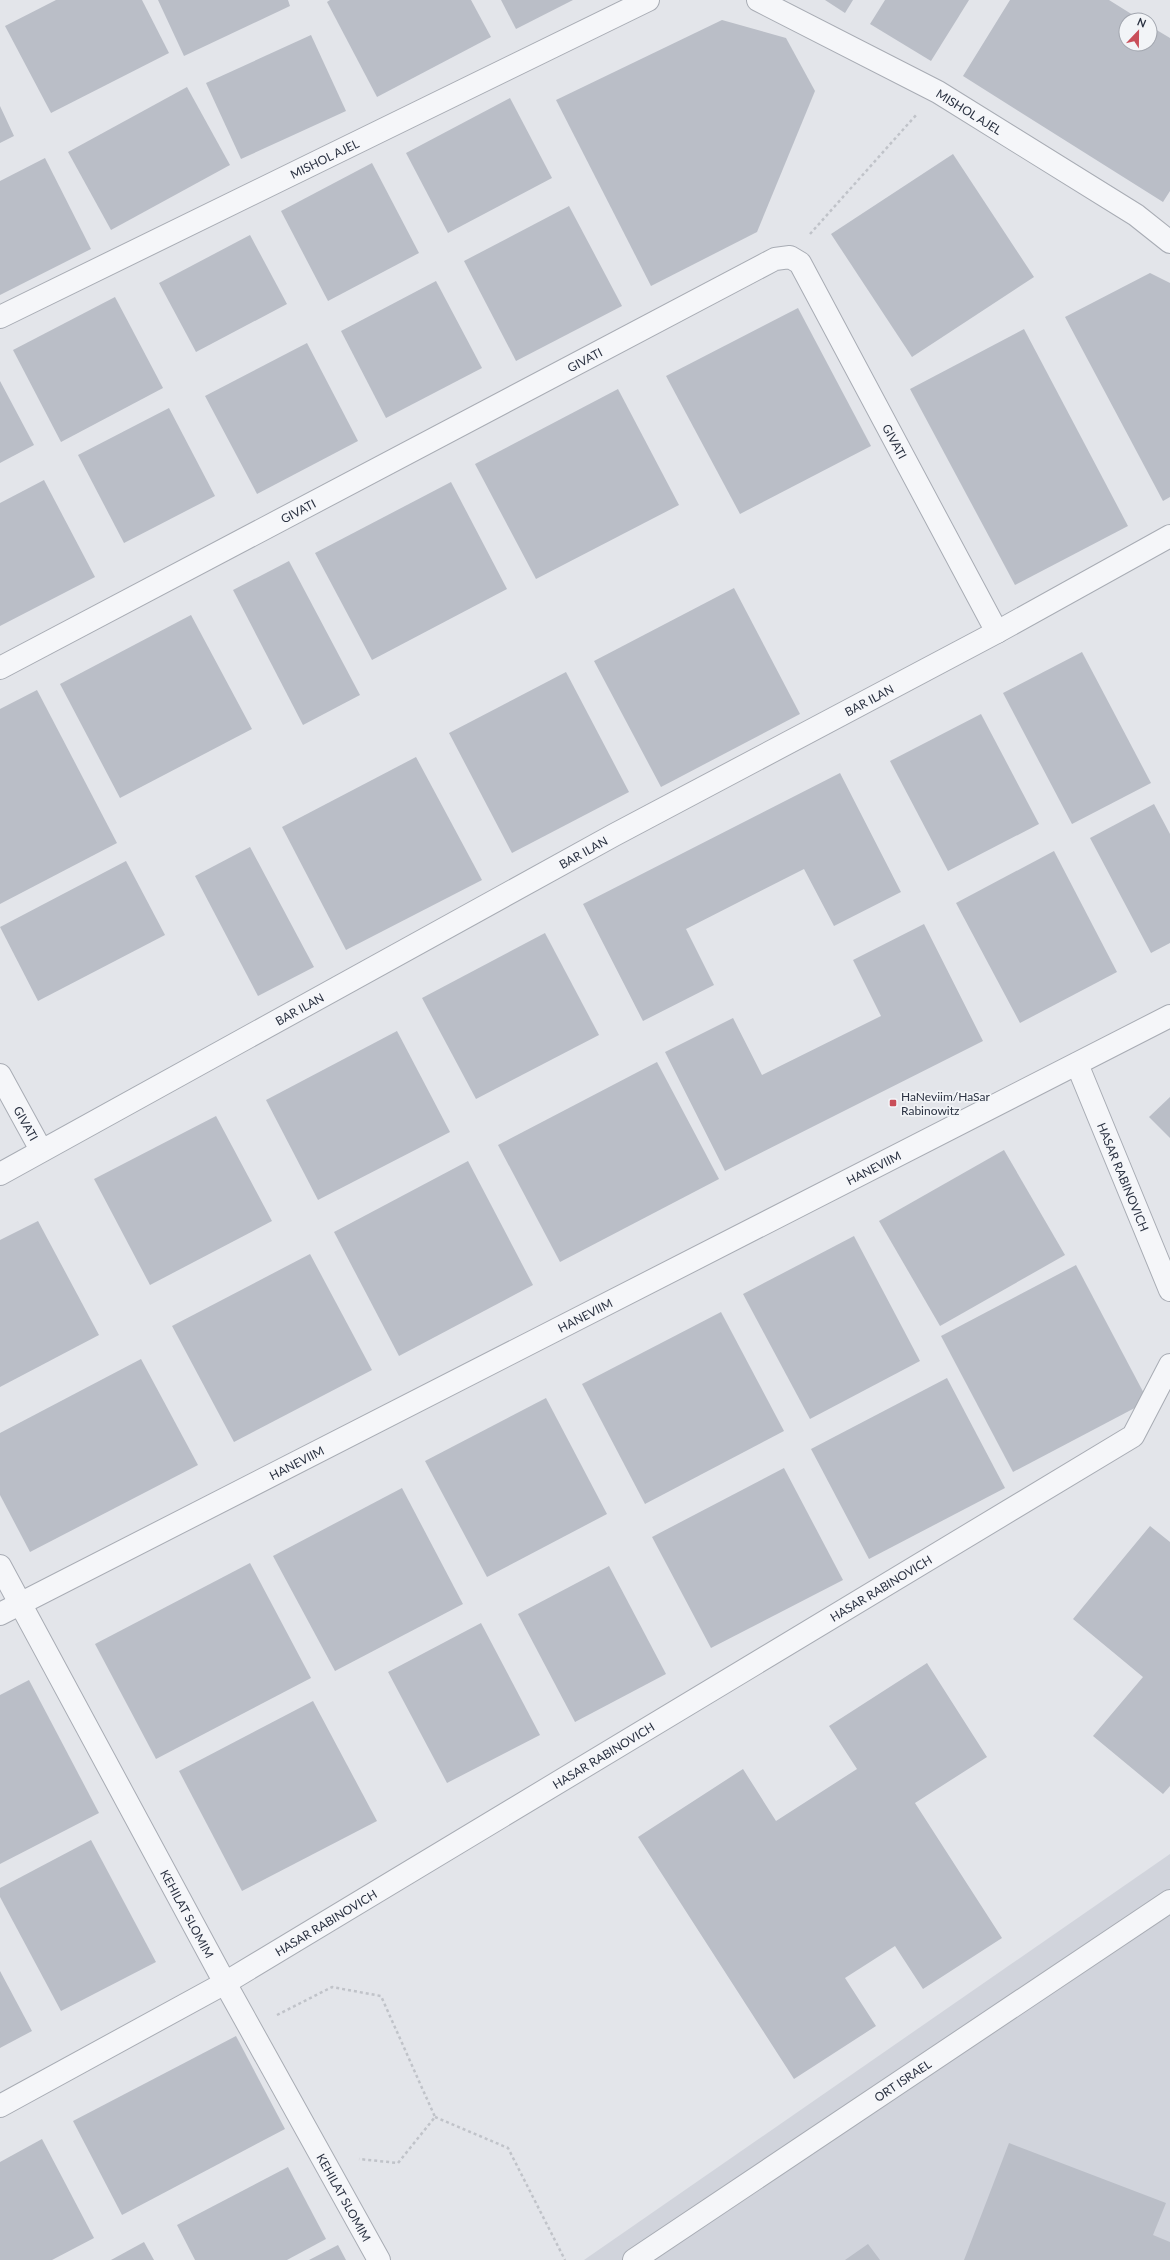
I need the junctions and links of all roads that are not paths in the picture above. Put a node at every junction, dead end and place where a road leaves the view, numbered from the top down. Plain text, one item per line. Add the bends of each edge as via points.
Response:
1 (648, 0) edge
2 (758, 0) edge
3 (1170, 242) edge
4 (0, 317) edge
5 (1170, 536) edge
6 (997, 632) junction
7 (0, 668) edge
8 (1170, 1016) edge
9 (1077, 1064) junction
10 (0, 1075) edge
11 (41, 1150) junction
12 (0, 1174) edge
13 (1170, 1290) edge
14 (1170, 1365) edge
15 (0, 1566) edge
16 (19, 1603) junction
17 (0, 1614) edge
18 (1170, 1901) edge
19 (225, 1983) junction
20 (0, 2106) edge
21 (379, 2260) edge
22 (634, 2260) edge

1 - 4 street, MISHOL AJEL
2 - 3 street, MISHOL AJEL via 938,92 1136,215
5 - 6 street, BAR ILAN
6 - 7 street, GIVATI via 800,263 790,257 776,259
6 - 11 street, BAR ILAN via 614,835
8 - 9 street, HANEVIIM
9 - 13 street, HASAR RABINOVICH
9 - 16 street, HANEVIIM
10 - 11 street, GIVATI
11 - 12 street, BAR ILAN
14 - 19 street, HASAR RABINOVICH via 1133,1436
15 - 16 street, KEHILAT SLOMIM
16 - 17 street, HANEVIIM
16 - 19 street, KEHILAT SLOMIM
18 - 22 street, ORT ISRAEL
19 - 20 street, HASAR RABINOVICH
19 - 21 street, KEHILAT SLOMIM

